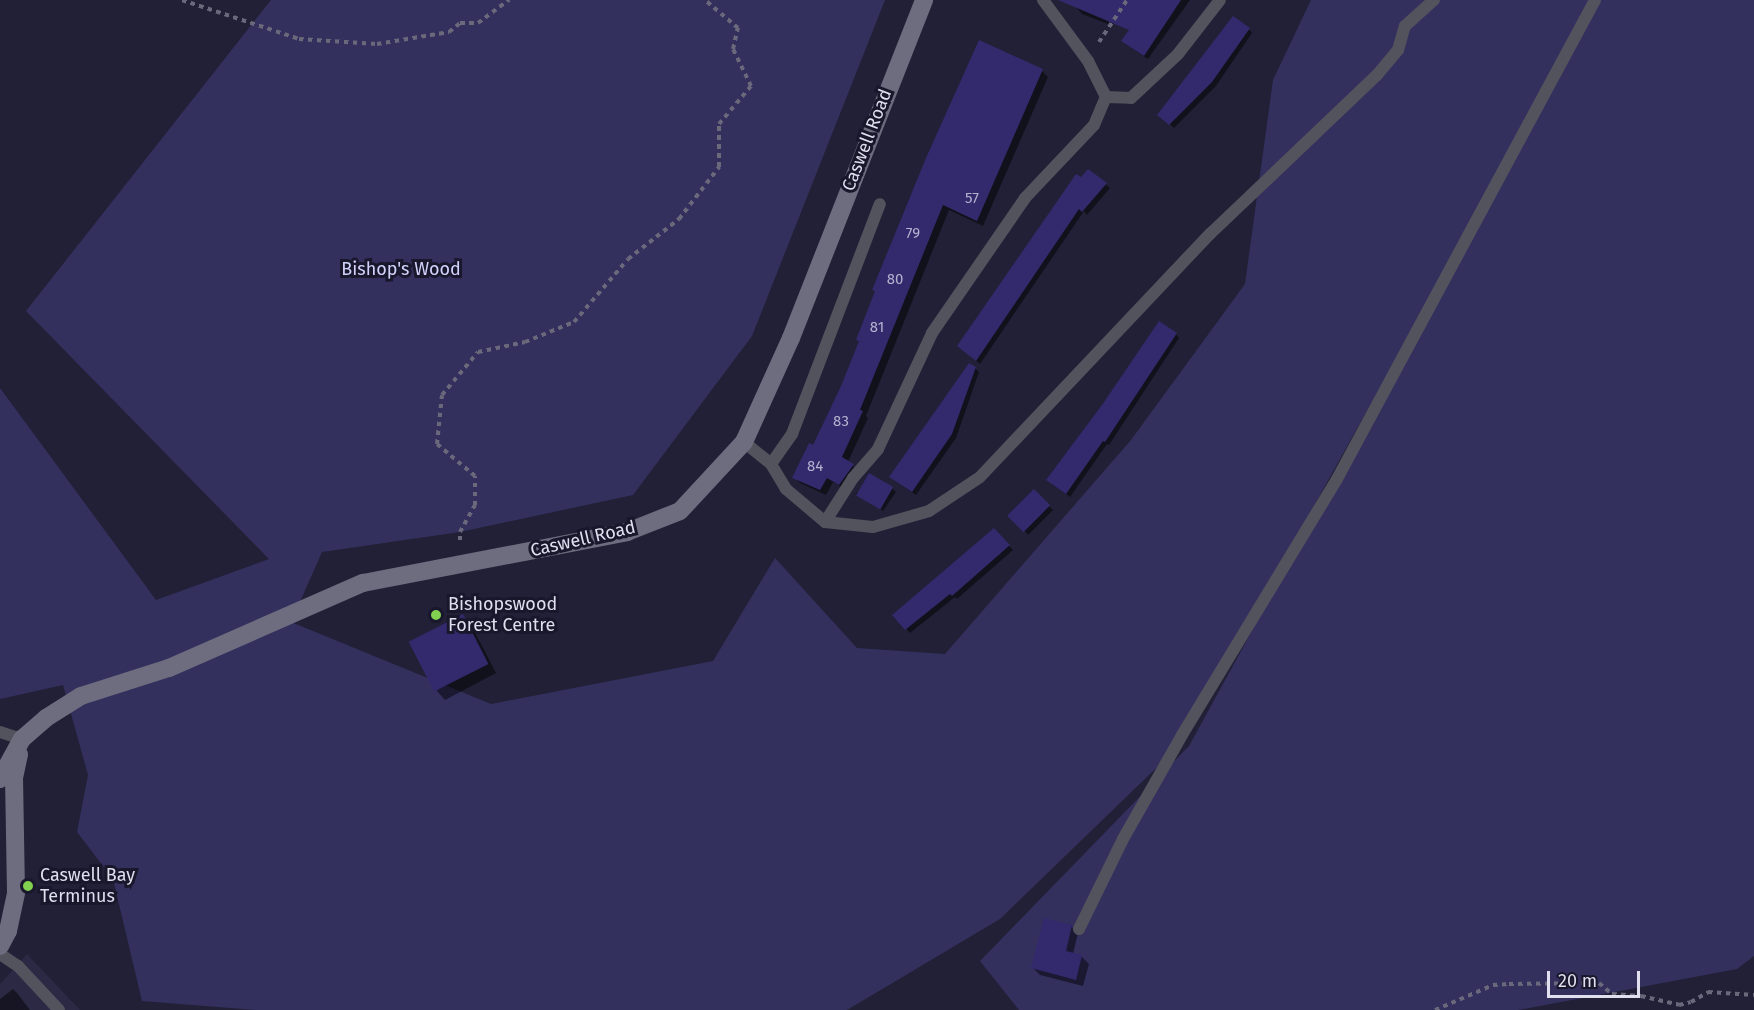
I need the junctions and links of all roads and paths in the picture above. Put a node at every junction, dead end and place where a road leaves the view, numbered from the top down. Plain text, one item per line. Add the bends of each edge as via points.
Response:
1 (182, 0) edge
2 (509, 0) edge
3 (705, 0) edge
4 (924, 0) edge
5 (1127, 0) edge
6 (1220, 0) edge
7 (1434, 0) edge
8 (1594, 0) edge
9 (1047, 1) edge
10 (1088, 61) junction
11 (1106, 98) junction
12 (879, 204) dead end
13 (744, 442) junction
14 (771, 464) junction
15 (825, 522) junction
16 (460, 532) dead end
17 (0, 732) edge
18 (22, 739) junction
19 (0, 779) edge
20 (1079, 929) dead end
21 (0, 946) edge
22 (0, 954) edge
23 (1754, 995) edge
24 (59, 1010) edge
25 (1435, 1010) edge

1 - 2 path via 299,39 377,44 449,32 460,23 478,23
3 - 16 path via 738,28 733,49 751,86 719,124 719,167 679,219 628,259 574,322 525,342 478,352 442,395 437,444 475,476 475,505
4 - 13 main road, Caswell Road via 791,338
5 - 10 path
6 - 11 lane via 1178,54 1131,98
7 - 15 lane via 1405,26 1398,50 1377,75 1210,234 980,477 929,511 873,527
8 - 20 lane via 1337,479 1182,735 1123,839
9 - 10 lane
10 - 11 lane
11 - 15 lane via 1094,125 1025,198 932,333 878,449 853,478
12 - 14 lane via 792,434
13 - 14 lane
13 - 18 main road, Caswell Road via 680,511 627,532 363,583 169,668 81,696
14 - 15 lane via 786,489
17 - 18 lane
18 - 19 main road, Caswell Road
18 - 21 main road via 14,778 16,892 8,931
22 - 24 lane via 18,966
23 - 25 path via 1708,992 1679,1005 1612,994 1599,983 1509,984 1493,986

